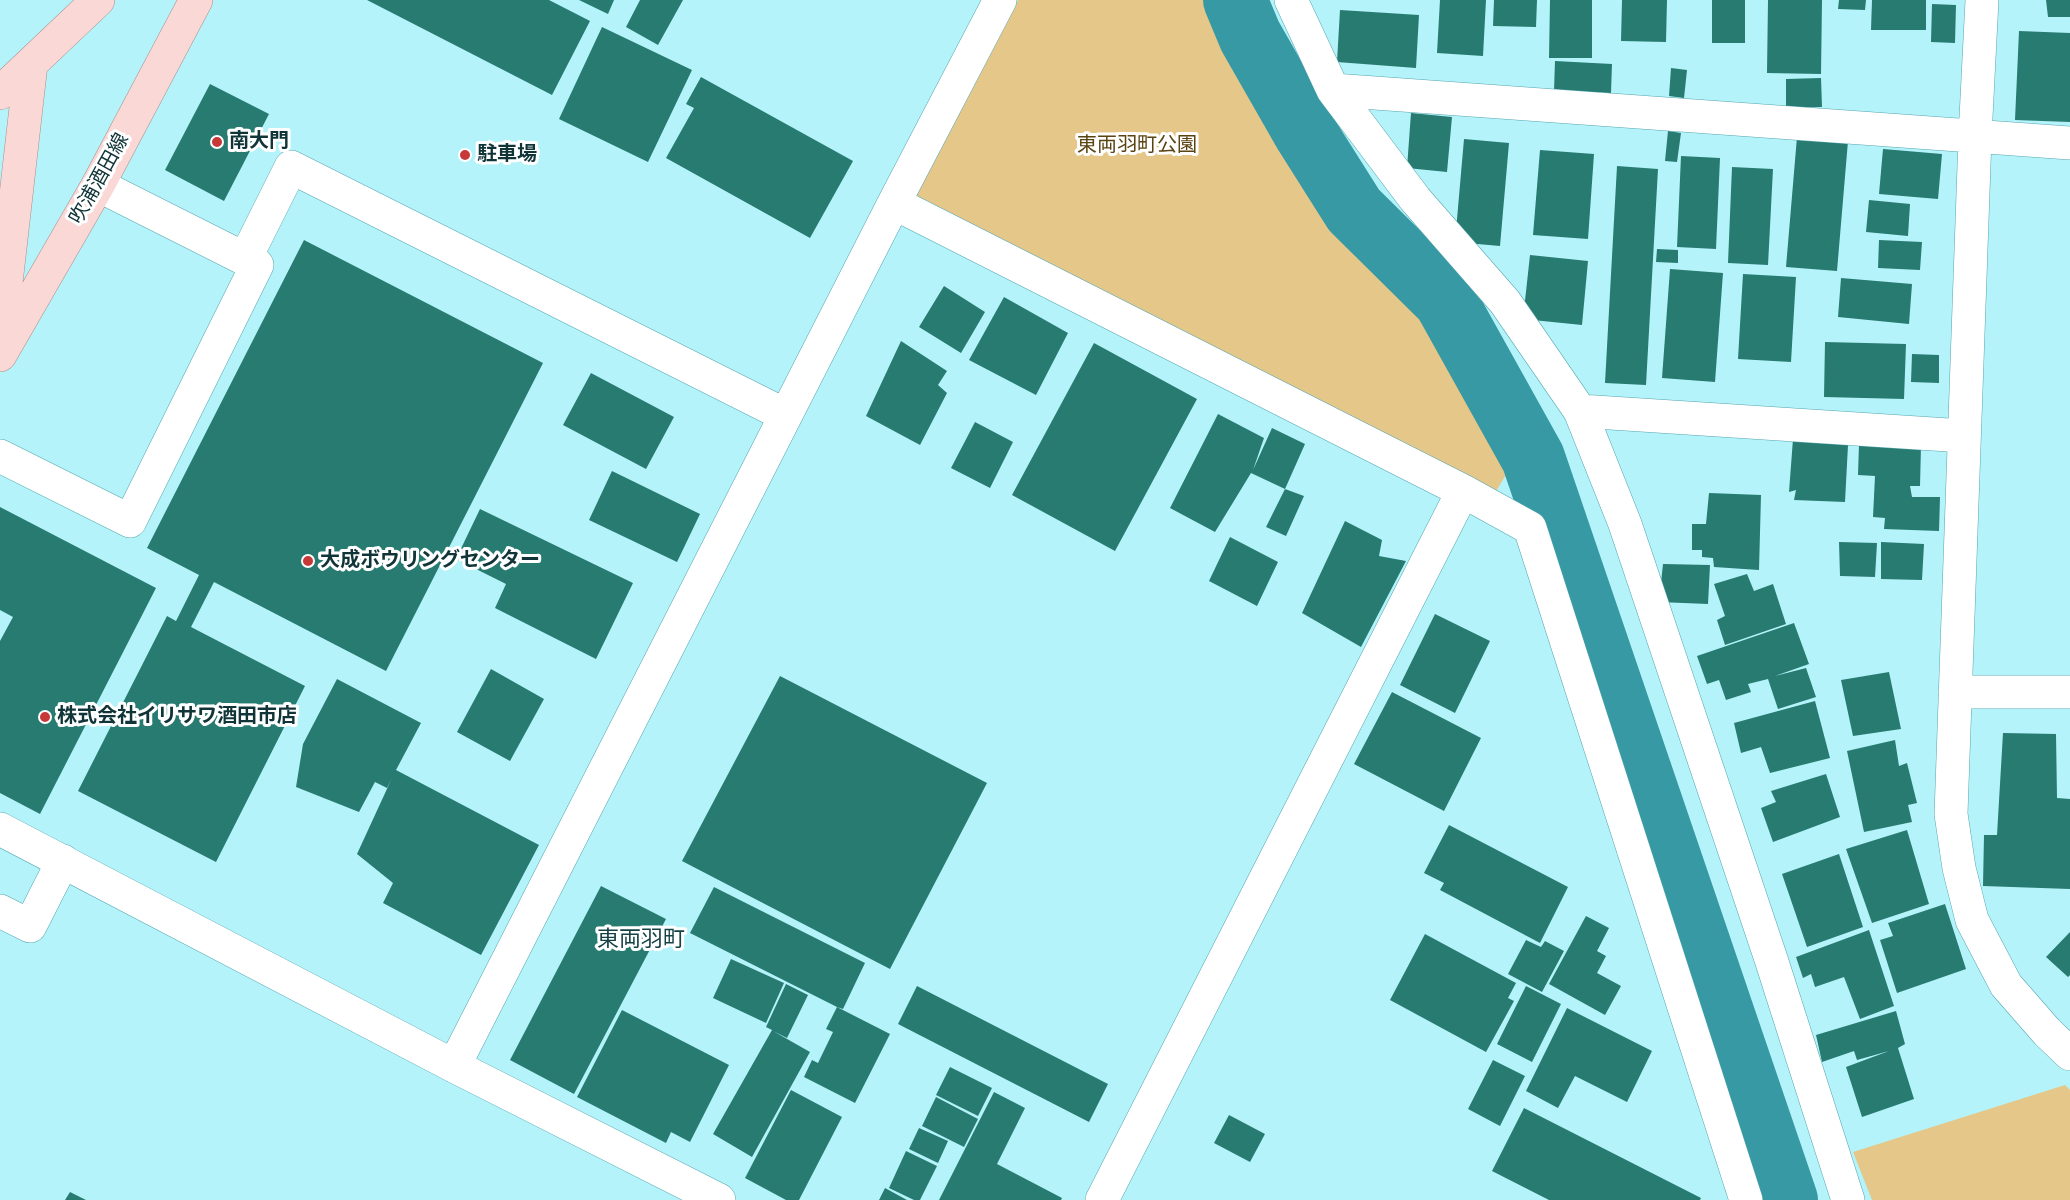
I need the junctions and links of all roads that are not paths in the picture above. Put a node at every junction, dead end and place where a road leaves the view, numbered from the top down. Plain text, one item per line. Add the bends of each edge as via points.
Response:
1 (99, 0) edge
2 (196, 0) edge
3 (1000, 0) edge
4 (1291, 0) edge
5 (1982, 0) edge
6 (31, 64) junction
7 (1333, 90) junction
8 (0, 93) edge
9 (1975, 136) junction
10 (2070, 143) edge
11 (98, 185) junction
12 (894, 203) junction
13 (245, 259) junction
14 (0, 335) edge
15 (0, 355) edge
16 (1580, 411) junction
17 (785, 416) junction
18 (1964, 436) junction
19 (0, 456) edge
20 (1463, 490) junction
21 (1955, 692) junction
22 (2070, 692) edge
23 (0, 830) edge
24 (63, 861) junction
25 (0, 911) edge
26 (2070, 1054) edge
27 (454, 1066) junction
28 (719, 1200) edge
29 (1102, 1200) edge
30 (1746, 1200) edge
31 (1848, 1200) edge

1 - 6 main road
2 - 11 main road, 吹浦酒田線
3 - 12 street
4 - 7 street
5 - 9 street
6 - 8 main road
6 - 14 main road
7 - 9 street
7 - 16 street via 1414,199 1505,302
9 - 10 street
9 - 18 street
11 - 13 street
11 - 15 main road, 吹浦酒田線
12 - 17 street
12 - 20 street
13 - 17 street via 291,167
13 - 19 street via 257,265 130,521
16 - 18 street
16 - 31 street via 1625,524
17 - 27 street
18 - 21 street
20 - 29 street
20 - 30 street via 1530,528
21 - 22 street
21 - 26 street via 1951,814 1972,920 2006,986
23 - 24 street
24 - 25 street via 30,926
24 - 27 street
27 - 28 street

